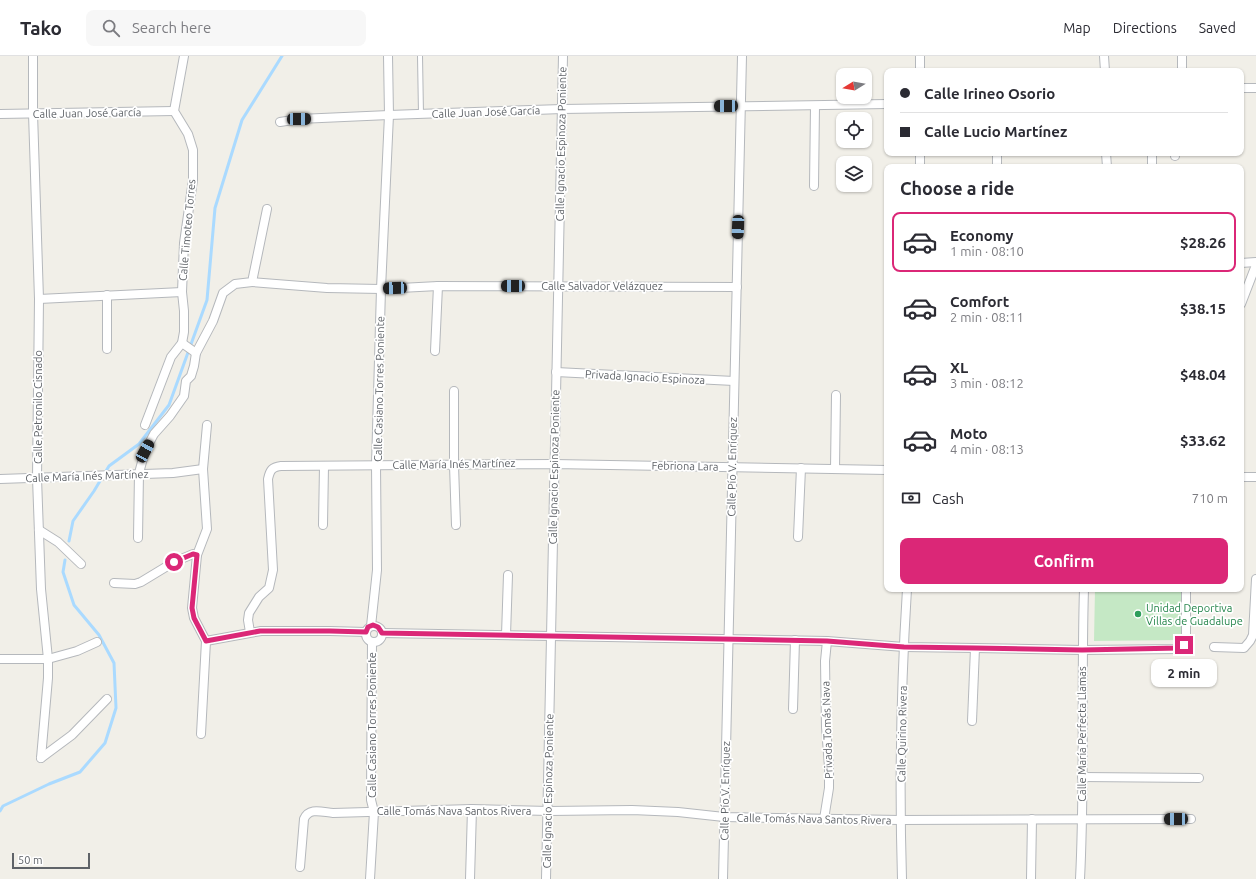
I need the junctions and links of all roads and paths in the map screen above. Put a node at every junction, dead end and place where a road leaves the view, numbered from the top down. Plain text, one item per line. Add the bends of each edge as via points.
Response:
1 (33, 56) edge
2 (184, 56) edge
3 (388, 56) edge
4 (420, 56) edge
5 (563, 56) edge
6 (742, 56) edge
7 (920, 56) edge
8 (1104, 56) edge
9 (1182, 56) edge
10 (920, 68) edge
11 (1105, 68) edge
12 (1182, 68) edge
13 (1244, 88) edge
14 (1256, 88) edge
15 (884, 104) edge
16 (741, 106) junction
17 (815, 106) junction
18 (562, 109) junction
19 (174, 112) junction
20 (0, 114) edge
21 (33, 114) junction
22 (421, 114) junction
23 (389, 115) junction
24 (280, 122) dead end
25 (814, 186) dead end
26 (267, 209) dead end
27 (1256, 262) edge
28 (1244, 263) edge
29 (1256, 265) edge
30 (252, 282) junction
31 (438, 286) junction
32 (558, 286) junction
33 (737, 287) junction
34 (381, 289) junction
35 (182, 292) junction
36 (106, 295) junction
37 (1244, 296) edge
38 (39, 299) junction
39 (182, 343) junction
40 (107, 349) dead end
41 (435, 351) dead end
42 (196, 352) junction
43 (556, 372) junction
44 (734, 381) junction
45 (454, 391) dead end
46 (836, 395) dead end
47 (145, 425) dead end
48 (207, 425) dead end
49 (454, 464) junction
50 (554, 464) junction
51 (376, 465) junction
52 (324, 466) junction
53 (732, 467) junction
54 (801, 468) junction
55 (203, 469) junction
56 (835, 469) junction
57 (884, 470) edge
58 (138, 473) junction
59 (1244, 477) edge
60 (1256, 477) edge
61 (37, 478) junction
62 (0, 479) edge
63 (323, 525) dead end
64 (456, 525) dead end
65 (39, 530) junction
66 (798, 537) dead end
67 (138, 538) dead end
68 (197, 555) junction
69 (81, 564) dead end
70 (508, 576) dead end
71 (1256, 579) edge
72 (114, 584) dead end
73 (907, 592) edge
74 (1084, 592) edge
75 (1186, 592) edge
76 (368, 629) junction
77 (250, 632) junction
78 (382, 633) junction
79 (506, 636) junction
80 (551, 636) junction
81 (728, 639) junction
82 (795, 640) junction
83 (206, 641) junction
84 (827, 641) junction
85 (97, 642) dead end
86 (372, 642) junction
87 (904, 647) junction
88 (1214, 647) dead end
89 (975, 648) junction
90 (1082, 650) junction
91 (48, 658) junction
92 (0, 659) edge
93 (107, 699) dead end
94 (793, 709) dead end
95 (972, 721) dead end
96 (201, 734) dead end
97 (1082, 778) junction
98 (1199, 778) dead end
99 (472, 809) junction
100 (374, 812) junction
101 (548, 812) junction
102 (724, 817) junction
103 (824, 819) junction
104 (1032, 819) junction
105 (1191, 819) dead end
106 (900, 820) junction
107 (1083, 820) junction
108 (300, 866) dead end
109 (370, 879) edge
110 (470, 879) edge
111 (546, 879) edge
112 (723, 879) edge
113 (902, 879) edge
114 (1030, 879) edge
115 (1080, 879) edge

1 - 21 street, Calle Petronilo Cisnado
2 - 19 street
3 - 23 street, Calle Casiano Torres Poniente
4 - 22 lane
5 - 18 street, Calle Ignacio Espinoza Poniente
6 - 16 street, Calle Pío V. Enríquez
7 - 10 street
8 - 11 street
9 - 12 street
13 - 14 street
15 - 17 street, Calle Juan José García
16 - 17 street, Calle Juan José García
16 - 18 street, Calle Juan José García
16 - 33 street, Calle Pío V. Enríquez
17 - 25 street
18 - 22 street, Calle Juan José García
18 - 32 street, Calle Ignacio Espinoza Poniente
19 - 21 street, Calle Juan José García
19 - 35 street, Calle Timoteo Torres via 188,134 193,150 193,180 184,243
20 - 21 street, Calle Juan José García
21 - 38 street, Calle Petronilo Cisnado
22 - 23 street, Calle Juan José García
23 - 24 street, Calle Juan José García
23 - 34 street, Calle Casiano Torres Poniente
26 - 30 street
27 - 28 street
29 - 37 street
30 - 34 street, Calle Salvador Velázquez
30 - 42 street via 235,284 223,293 213,321
31 - 32 street, Calle Salvador Velázquez
31 - 34 street, Calle Salvador Velázquez
31 - 41 street
32 - 33 street, Calle Salvador Velázquez
32 - 43 street, Calle Ignacio Espinoza Poniente
33 - 44 street, Calle Pío V. Enríquez
34 - 51 street, Calle Casiano Torres Poniente
35 - 36 street
35 - 39 street, Calle Timoteo Torres
36 - 38 street
36 - 40 street
38 - 61 street, Calle Petronilo Cisnado
39 - 42 street
39 - 47 street via 171,357
42 - 58 street via 191,376 186,381 184,396 154,434
43 - 44 street, Privada Ignacio Espinoza
43 - 50 street, Calle Ignacio Espinoza Poniente
44 - 53 street, Calle Pío V. Enríquez
45 - 49 street
46 - 56 street
48 - 55 street
49 - 50 street, Calle María Inés Martínez
49 - 51 street, Calle María Inés Martínez
49 - 64 street
50 - 53 street, Febriona Lara
50 - 80 street, Calle Ignacio Espinoza Poniente
51 - 52 street, Calle María Inés Martínez
51 - 76 street, Calle Casiano Torres Poniente via 377,570
52 - 63 street
52 - 77 street, Calle María Inés Martínez via 281,466 270,470 268,479 273,570 269,588 258,597 249,613
53 - 54 street, Febriona Lara
53 - 81 street, Calle Pío V. Enríquez
54 - 56 street, Febriona Lara
54 - 66 street
55 - 58 street, Calle María Inés Martínez
55 - 68 street via 207,529
56 - 57 street, Febriona Lara
58 - 61 street, Calle María Inés Martínez
58 - 67 street
59 - 60 street
61 - 62 street, Calle María Inés Martínez
61 - 65 street, Calle Petronilo Cisnado
65 - 69 street via 58,542
65 - 91 street, Calle Petronilo Cisnado via 41,588
68 - 72 street via 193,554 174,562 141,582
68 - 83 street via 192,608 194,618
70 - 79 street
71 - 88 street via 1253,635 1250,641 1244,648
73 - 87 street, Calle Quirino Rivera
74 - 90 street, Calle María Perfecta Llamas
75 - 90 street via 1186,640 1179,648
76 - 77 street
76 - 78 street via 378,627
76 - 86 street via 367,638
77 - 83 street
78 - 79 street
78 - 86 street via 379,640
79 - 80 street
80 - 81 street
80 - 101 street, Calle Ignacio Espinoza Poniente
81 - 82 street
81 - 102 street, Calle Pío V. Enríquez
82 - 84 street
82 - 94 street
83 - 96 street
84 - 87 street
84 - 103 street, Privada Tomás Nava via 825,660 829,788
85 - 91 street via 77,651
86 - 100 street, Calle Casiano Torres Poniente via 371,800
87 - 89 street
87 - 106 street, Calle Quirino Rivera
89 - 90 street
89 - 95 street
90 - 97 street, Calle María Perfecta Llamas
91 - 92 street
91 - 93 street, Calle Petronilo Cisnado via 41,758 72,735
97 - 98 street
97 - 107 street, Calle María Perfecta Llamas
99 - 100 street, Calle Tomás Nava Santos Rivera
99 - 101 street, Calle Tomás Nava Santos Rivera
99 - 110 street
100 - 108 street, Calle Tomás Nava Santos Rivera via 306,813
100 - 109 street, Calle Casiano Torres Poniente
101 - 102 street, Calle Tomás Nava Santos Rivera via 632,810
101 - 111 street, Calle Ignacio Espinoza Poniente
102 - 103 street, Calle Tomás Nava Santos Rivera
102 - 112 street, Calle Pío V. Enríquez
103 - 106 street, Calle Tomás Nava Santos Rivera
104 - 106 street, Calle Tomás Nava Santos Rivera
104 - 107 street, Calle Tomás Nava Santos Rivera
104 - 114 street
105 - 107 street, Calle Tomás Nava Santos Rivera
106 - 113 street, Calle Quirino Rivera
107 - 115 street, Calle María Perfecta Llamas

